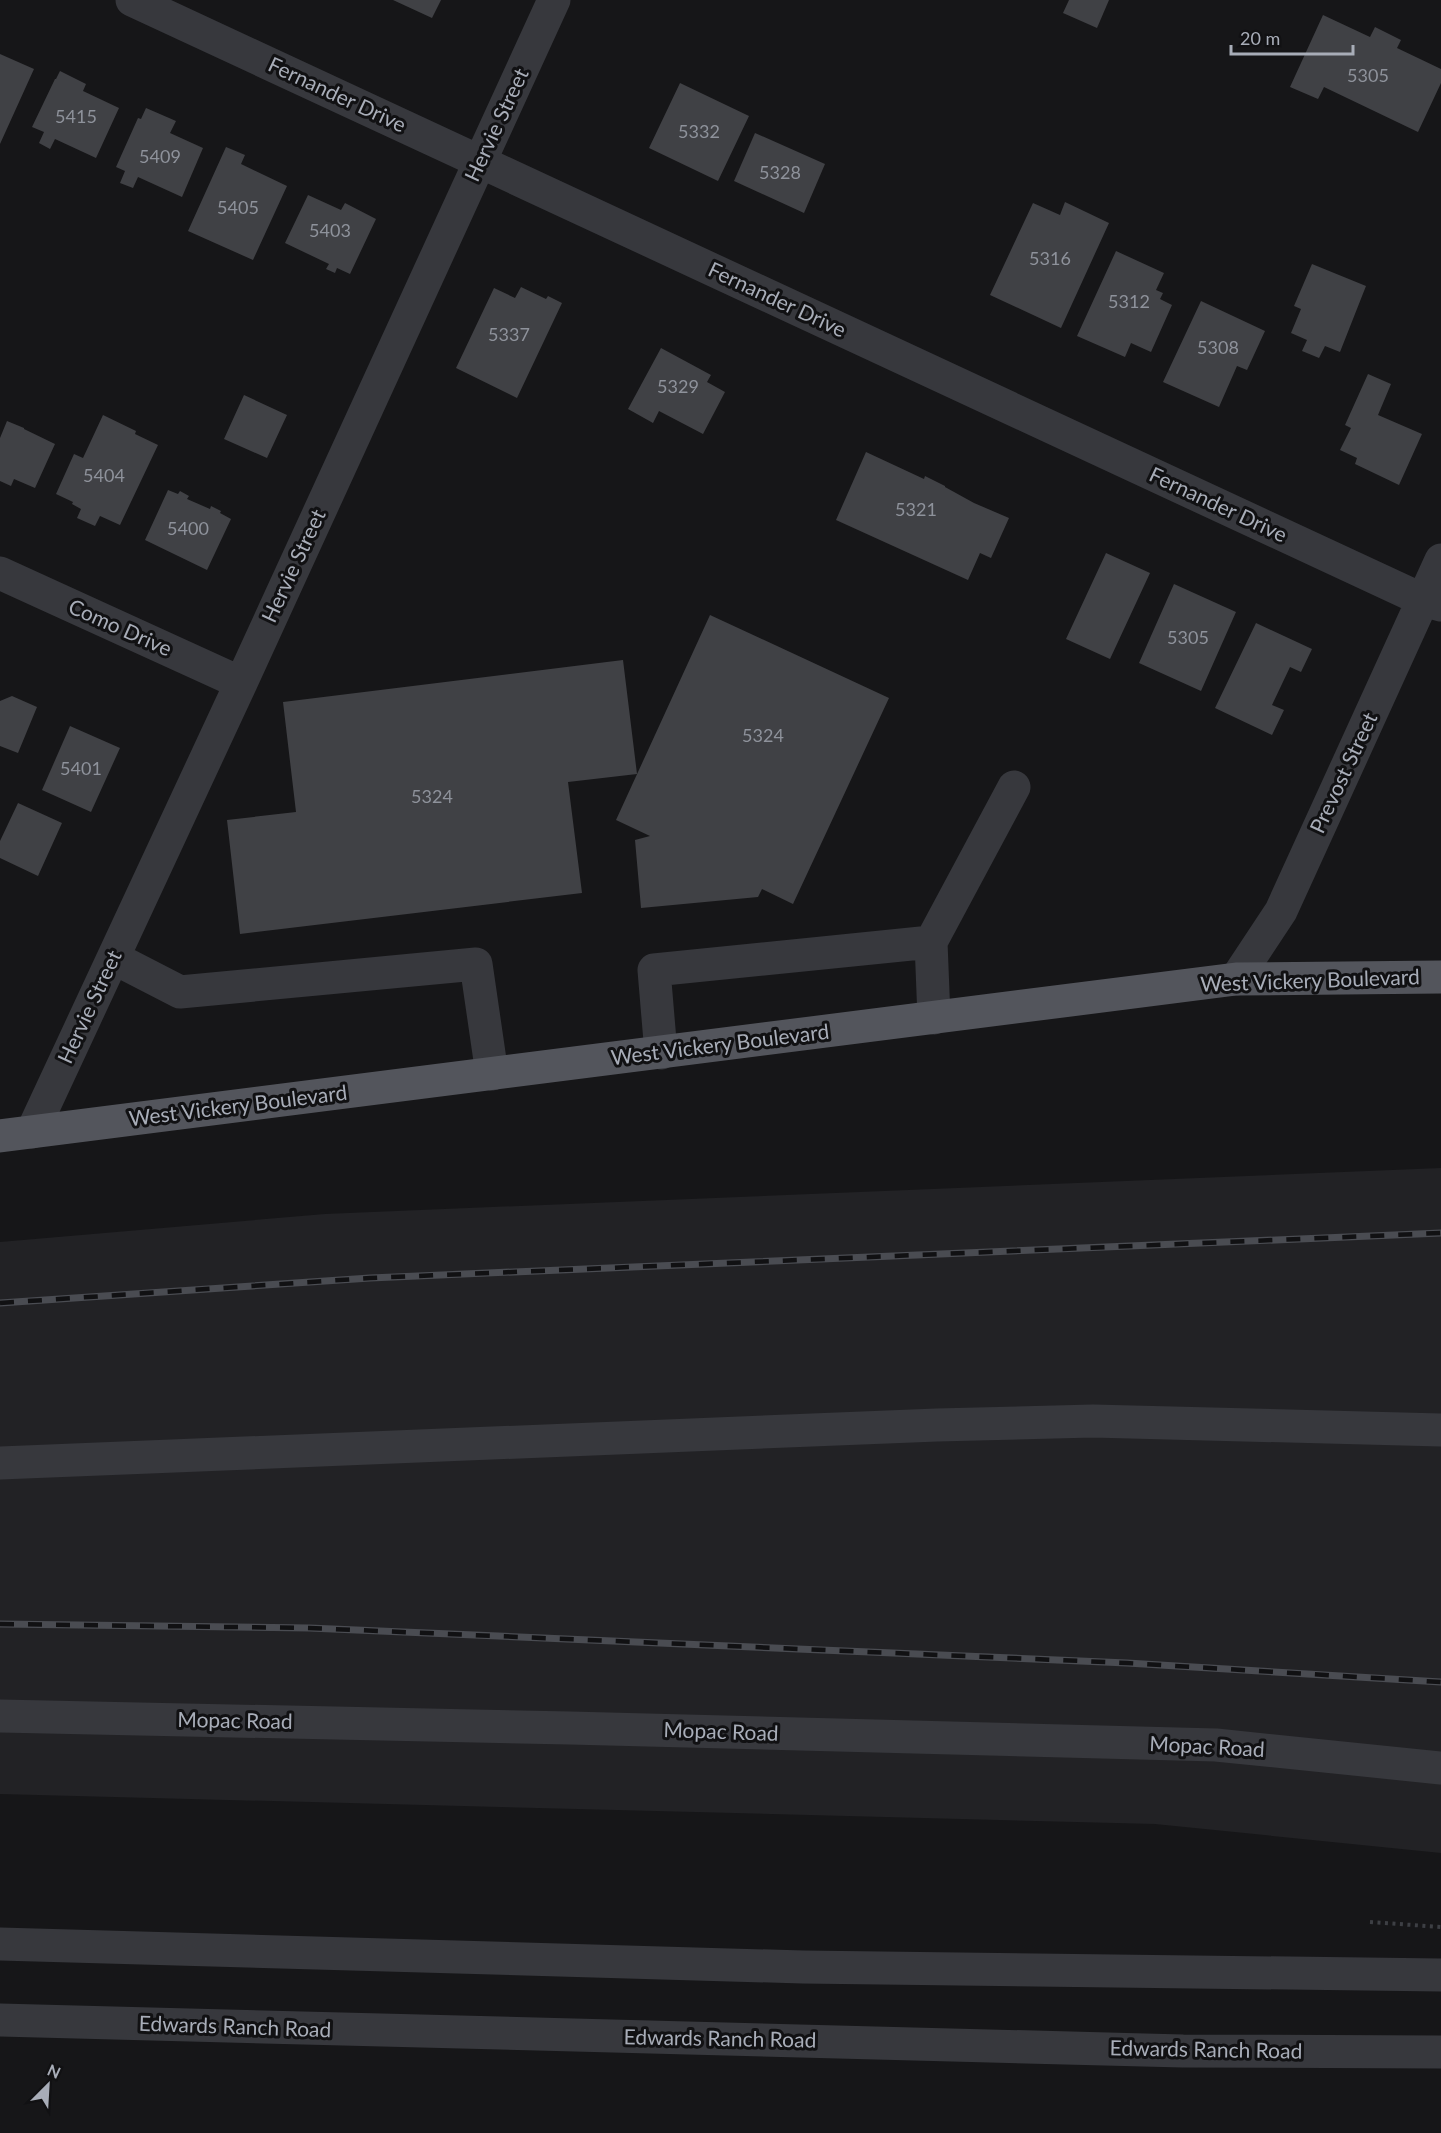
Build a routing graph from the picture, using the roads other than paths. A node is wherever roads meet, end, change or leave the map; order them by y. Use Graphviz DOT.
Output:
graph roads {
  1 [pos="132,0"];
  2 [pos="554,0"];
  3 [pos="480,161"];
  4 [pos="1441,560"];
  5 [pos="0,573"];
  6 [pos="1432,602"];
  7 [pos="241,683"];
  8 [pos="1014,787"];
  9 [pos="931,942"];
  10 [pos="114,958"];
  11 [pos="1441,977"];
  12 [pos="1236,980"];
  13 [pos="934,1018"];
  14 [pos="661,1053"];
  15 [pos="492,1074"];
  16 [pos="32,1132"];
  17 [pos="0,1136"];
  18 [pos="1441,1430"];
  19 [pos="0,1463"];
  20 [pos="0,1716"];
  21 [pos="1441,1768"];
  22 [pos="0,1944"];
  23 [pos="1441,1975"];
  24 [pos="0,2020"];
  25 [pos="1441,2052"];
  1 -- 3 [label="street, Fernander Drive"];
  2 -- 3 [label="street, Hervie Street"];
  3 -- 6 [label="street, Fernander Drive"];
  3 -- 7 [label="street, Hervie Street"];
  4 -- 6 [label="street, Prevost Street"];
  5 -- 7 [label="street, Como Drive"];
  6 -- 12 [label="street, Prevost Street"];
  7 -- 10 [label="street, Hervie Street"];
  8 -- 9 [label="street"];
  9 -- 13 [label="street"];
  9 -- 14 [label="street"];
  10 -- 15 [label="street"];
  10 -- 16 [label="street, Hervie Street"];
  11 -- 12 [label="main road, West Vickery Boulevard"];
  12 -- 13 [label="main road, West Vickery Boulevard"];
  13 -- 14 [label="main road, West Vickery Boulevard"];
  14 -- 15 [label="main road, West Vickery Boulevard"];
  15 -- 16 [label="main road, West Vickery Boulevard"];
  16 -- 17 [label="main road, West Vickery Boulevard"];
  18 -- 19 [label="street"];
  20 -- 21 [label="street, Mopac Road"];
  22 -- 23 [label="street"];
  24 -- 25 [label="street, Edwards Ranch Road"];
}
